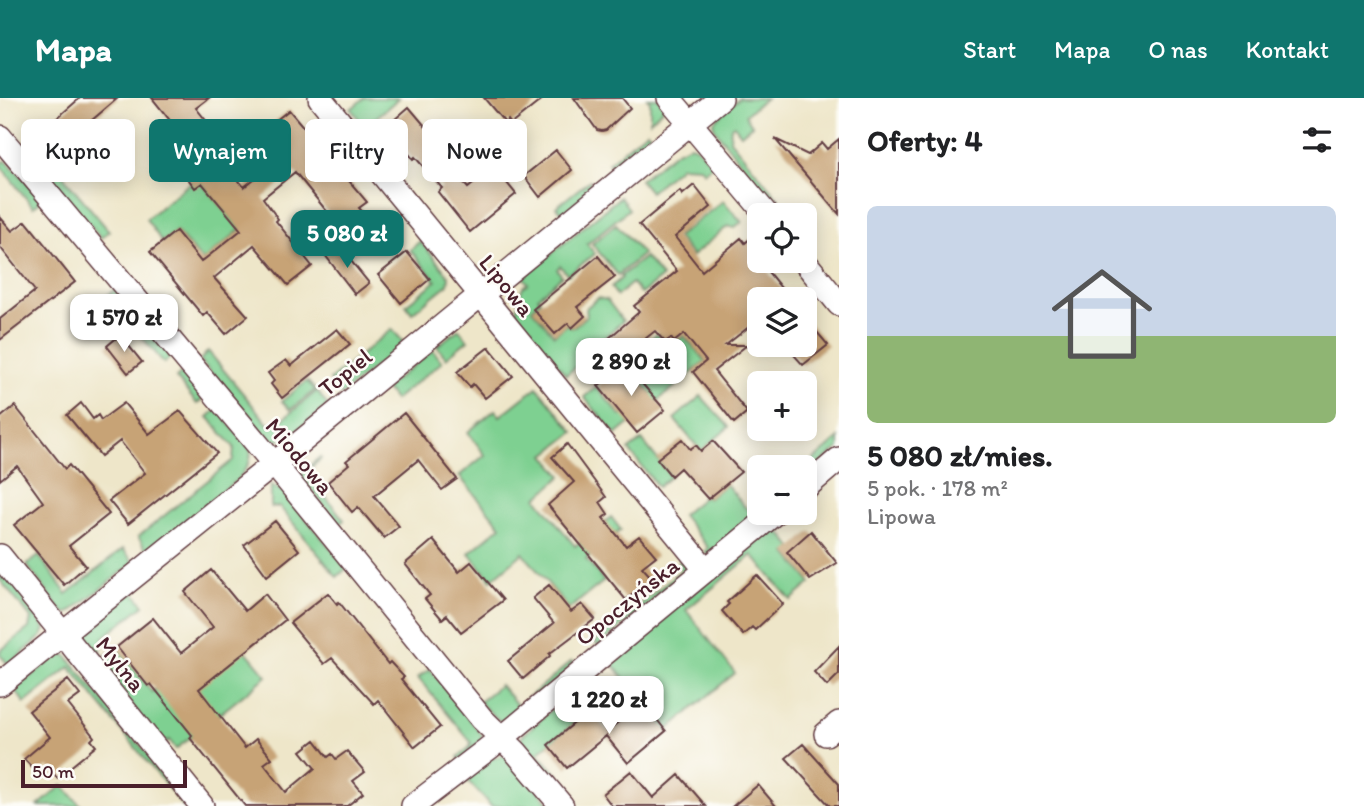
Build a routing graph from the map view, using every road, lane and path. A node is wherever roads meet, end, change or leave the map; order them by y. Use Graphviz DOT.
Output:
graph roads {
  1 [pos="320,98"];
  2 [pos="669,98"];
  3 [pos="721,98"];
  4 [pos="690,123"];
  5 [pos="0,137"];
  6 [pos="757,203"];
  7 [pos="814,273"];
  8 [pos="481,295"];
  9 [pos="839,304"];
  10 [pos="839,459"];
  11 [pos="274,464"];
  12 [pos="817,478"];
  13 [pos="760,525"];
  14 [pos="0,556"];
  15 [pos="706,570"];
  16 [pos="63,634"];
  17 [pos="0,684"];
  18 [pos="502,738"];
  19 [pos="202,806"];
  20 [pos="413,806"];
  21 [pos="562,806"];
  1 -- 8 [label="street, Lipowa"];
  2 -- 4 [label="street"];
  3 -- 4 [label="street, Topiel"];
  4 -- 6 [label="street"];
  4 -- 8 [label="street, Topiel"];
  5 -- 11 [label="street, Miodowa"];
  7 -- 9 [label="street"];
  8 -- 11 [label="street, Topiel"];
  8 -- 15 [label="street, Lipowa"];
  10 -- 12 [label="street"];
  11 -- 16 [label="street, Topiel"];
  11 -- 18 [label="street, Miodowa"];
  13 -- 15 [label="street, Opoczyńska"];
  14 -- 16 [label="street, Mylna"];
  15 -- 18 [label="street, Opoczyńska"];
  16 -- 17 [label="street, Topiel"];
  16 -- 19 [label="street, Mylna"];
  18 -- 20 [label="street, Opoczyńska"];
  18 -- 21 [label="street, Miodowa"];
}
